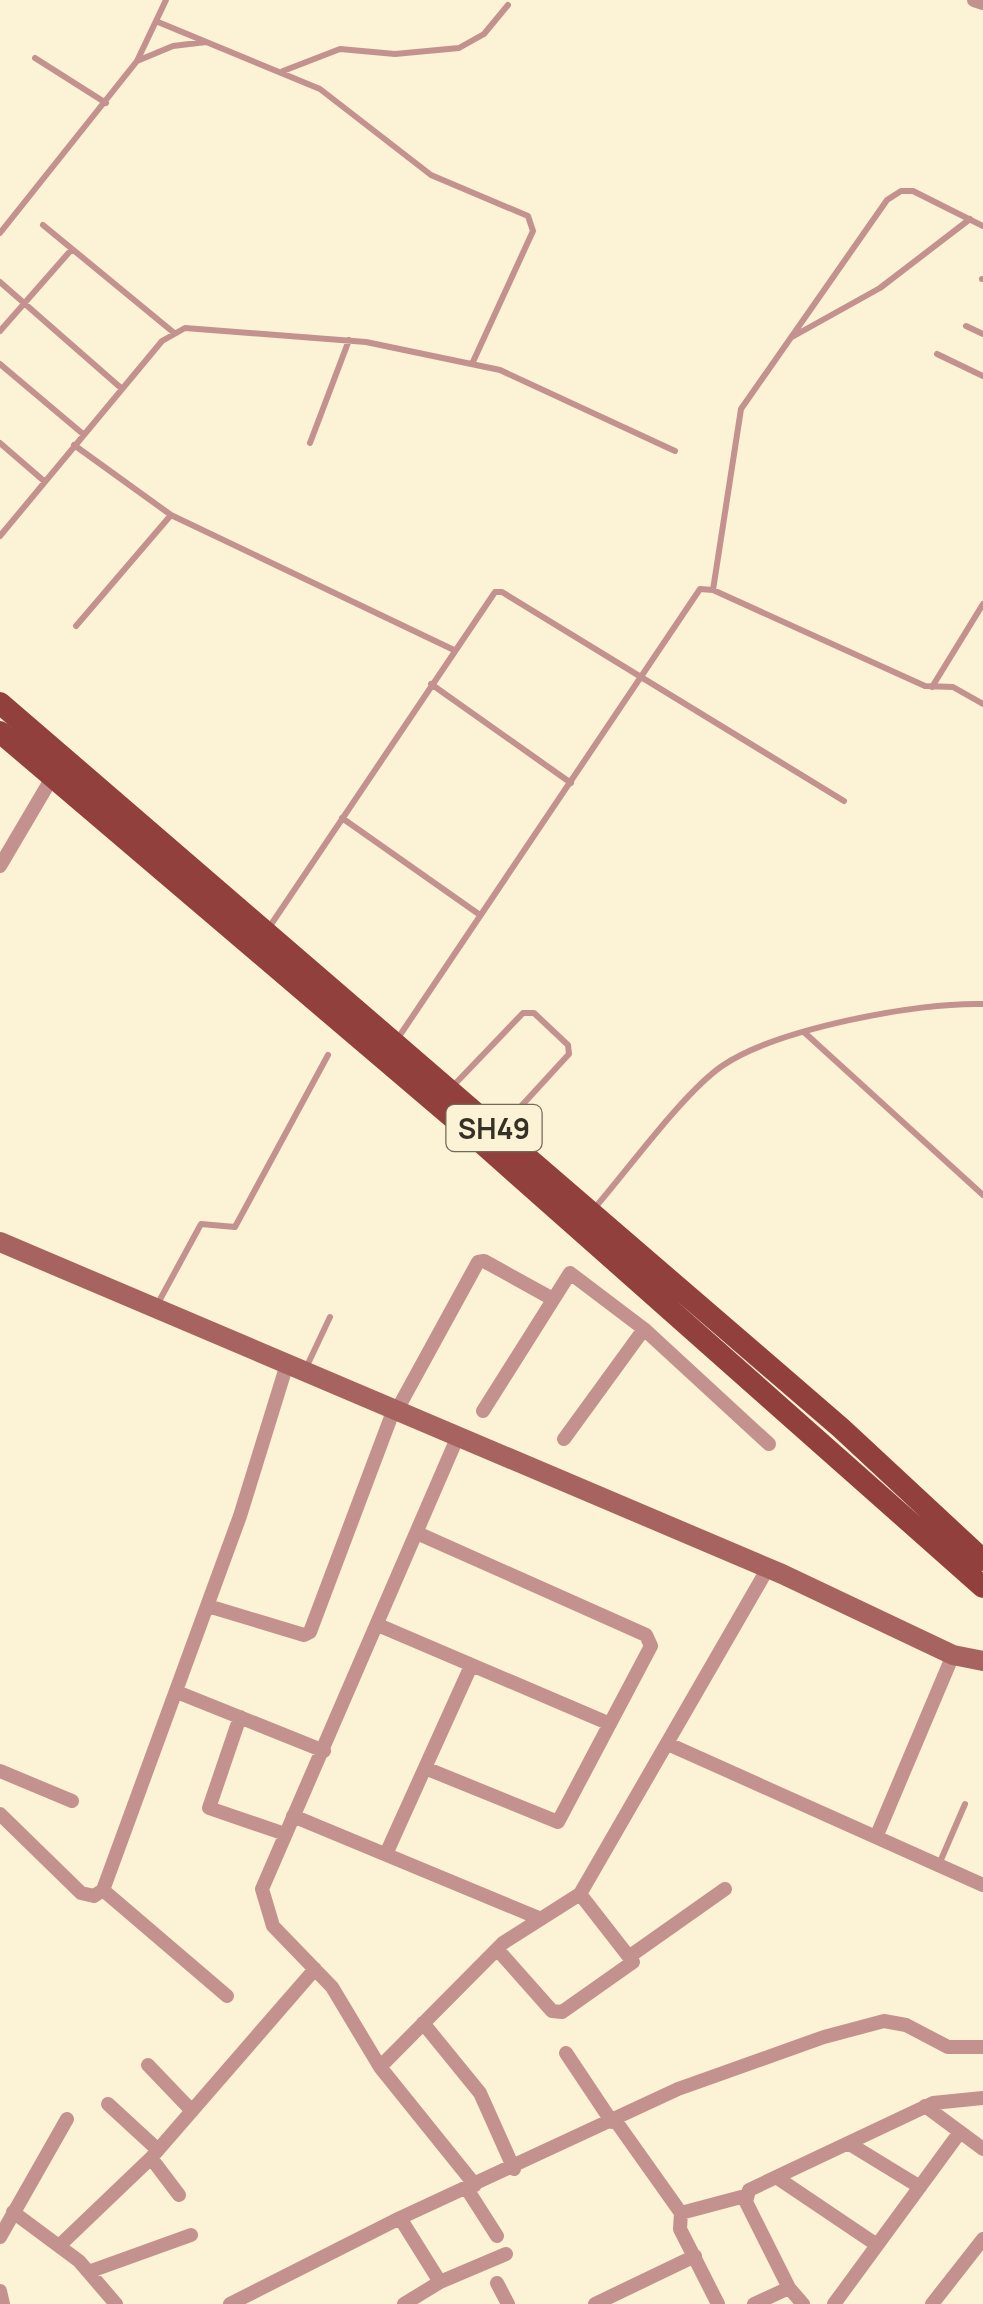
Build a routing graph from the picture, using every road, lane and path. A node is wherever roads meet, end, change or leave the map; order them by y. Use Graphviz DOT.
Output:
graph roads {
  1 [pos="152,0"];
  2 [pos="974,0"];
  3 [pos="165,2"];
  4 [pos="983,3"];
  5 [pos="508,6"];
  6 [pos="158,22"];
  7 [pos="208,42"];
  8 [pos="36,58"];
  9 [pos="137,60"];
  10 [pos="283,71"];
  11 [pos="106,103"];
  12 [pos="970,219"];
  13 [pos="43,225"];
  14 [pos="983,226"];
  15 [pos="0,234"];
  16 [pos="72,250"];
  17 [pos="0,282"];
  18 [pos="24,304"];
  19 [pos="966,326"];
  20 [pos="0,331"];
  21 [pos="173,332"];
  22 [pos="983,334"];
  23 [pos="788,339"];
  24 [pos="349,340"];
  25 [pos="937,354"];
  26 [pos="0,364"];
  27 [pos="472,364"];
  28 [pos="983,376"];
  29 [pos="121,388"];
  30 [pos="83,434"];
  31 [pos="0,442"];
  32 [pos="310,443"];
  33 [pos="74,445"];
  34 [pos="675,450"];
  35 [pos="45,481"];
  36 [pos="172,514"];
  37 [pos="0,536"];
  38 [pos="712,590"];
  39 [pos="983,604"];
  40 [pos="76,626"];
  41 [pos="454,650"];
  42 [pos="643,678"];
  43 [pos="431,684"];
  44 [pos="932,687"];
  45 [pos="0,703"];
  46 [pos="983,704"];
  47 [pos="0,732"];
  48 [pos="53,776"];
  49 [pos="572,783"];
  50 [pos="844,801"];
  51 [pos="342,818"];
  52 [pos="0,866"];
  53 [pos="480,915"];
  54 [pos="266,932"];
  55 [pos="983,1004"];
  56 [pos="805,1033"];
  57 [pos="394,1045"];
  58 [pos="328,1055"];
  59 [pos="449,1090"];
  60 [pos="498,1132"];
  61 [pos="983,1195"];
  62 [pos="590,1213"];
  63 [pos="0,1242"];
  64 [pos="551,1298"];
  65 [pos="156,1308"];
  66 [pos="330,1317"];
  67 [pos="644,1328"];
  68 [pos="728,1360"];
  69 [pos="296,1367"];
  70 [pos="710,1388"];
  71 [pos="395,1410"];
  72 [pos="484,1411"];
  73 [pos="458,1436"];
  74 [pos="564,1439"];
  75 [pos="768,1444"];
  76 [pos="417,1533"];
  77 [pos="983,1560"];
  78 [pos="768,1568"];
  79 [pos="983,1587"];
  80 [pos="208,1606"];
  81 [pos="378,1626"];
  82 [pos="953,1654"];
  83 [pos="983,1661"];
  84 [pos="471,1666"];
  85 [pos="178,1692"];
  86 [pos="240,1717"];
  87 [pos="610,1724"];
  88 [pos="668,1744"];
  89 [pos="324,1751"];
  90 [pos="425,1768"];
  91 [pos="0,1771"];
  92 [pos="72,1801"];
  93 [pos="965,1804"];
  94 [pos="0,1814"];
  95 [pos="293,1816"];
  96 [pos="285,1834"];
  97 [pos="877,1836"];
  98 [pos="386,1854"];
  99 [pos="939,1864"];
  100 [pos="983,1885"];
  101 [pos="725,1889"];
  102 [pos="103,1890"];
  103 [pos="580,1894"];
  104 [pos="541,1919"];
  105 [pos="498,1948"];
  106 [pos="630,1956"];
  107 [pos="314,1970"];
  108 [pos="226,1996"];
  109 [pos="422,2023"];
  110 [pos="983,2047"];
  111 [pos="566,2054"];
  112 [pos="148,2065"];
  113 [pos="380,2067"];
  114 [pos="983,2098"];
  115 [pos="108,2104"];
  116 [pos="925,2106"];
  117 [pos="192,2110"];
  118 [pos="67,2119"];
  119 [pos="614,2121"];
  120 [pos="960,2132"];
  121 [pos="848,2143"];
  122 [pos="983,2149"];
  123 [pos="155,2154"];
  124 [pos="514,2169"];
  125 [pos="776,2177"];
  126 [pos="471,2187"];
  127 [pos="920,2187"];
  128 [pos="180,2195"];
  129 [pos="745,2196"];
  130 [pos="13,2212"];
  131 [pos="681,2213"];
  132 [pos="400,2218"];
  133 [pos="191,2235"];
  134 [pos="498,2236"];
  135 [pos="0,2237"];
  136 [pos="983,2239"];
  137 [pos="59,2246"];
  138 [pos="877,2246"];
  139 [pos="506,2254"];
  140 [pos="694,2256"];
  141 [pos="90,2271"];
  142 [pos="440,2282"];
  143 [pos="497,2284"];
  144 [pos="790,2288"];
  145 [pos="0,2291"];
  146 [pos="3,2304"];
  147 [pos="116,2304"];
  148 [pos="230,2304"];
  149 [pos="404,2304"];
  150 [pos="508,2304"];
  151 [pos="595,2304"];
  152 [pos="718,2304"];
  153 [pos="754,2304"];
  154 [pos="803,2304"];
  155 [pos="834,2304"];
  156 [pos="932,2304"];
  1 -- 3 [label="lane"];
  2 -- 4 [label="street"];
  3 -- 6 [label="lane"];
  5 -- 10 [label="lane"];
  6 -- 7 [label="lane"];
  6 -- 9 [label="lane"];
  7 -- 9 [label="lane"];
  7 -- 10 [label="lane"];
  8 -- 11 [label="lane"];
  9 -- 11 [label="lane"];
  10 -- 27 [label="lane"];
  11 -- 15 [label="lane"];
  12 -- 14 [label="lane"];
  12 -- 23 [label="lane"];
  12 -- 23 [label="lane"];
  13 -- 16 [label="lane"];
  16 -- 18 [label="lane"];
  16 -- 21 [label="lane"];
  17 -- 18 [label="lane"];
  18 -- 20 [label="lane"];
  18 -- 29 [label="lane"];
  19 -- 22 [label="lane"];
  21 -- 24 [label="lane"];
  21 -- 29 [label="lane"];
  23 -- 38 [label="lane"];
  24 -- 27 [label="lane"];
  24 -- 32 [label="lane"];
  25 -- 28 [label="lane"];
  26 -- 30 [label="lane"];
  27 -- 34 [label="lane"];
  29 -- 30 [label="lane"];
  30 -- 33 [label="lane"];
  31 -- 35 [label="lane"];
  33 -- 35 [label="lane"];
  33 -- 36 [label="lane"];
  35 -- 37 [label="lane"];
  36 -- 40 [label="lane"];
  36 -- 41 [label="lane"];
  38 -- 42 [label="lane"];
  38 -- 44 [label="lane"];
  39 -- 44 [label="lane"];
  41 -- 42 [label="lane"];
  41 -- 43 [label="lane"];
  42 -- 49 [label="lane"];
  42 -- 50 [label="lane"];
  43 -- 49 [label="lane"];
  43 -- 51 [label="lane"];
  44 -- 46 [label="lane"];
  45 -- 54 [label="main road, SH49"];
  47 -- 48 [label="main road, SH49"];
  48 -- 52 [label="street"];
  48 -- 68 [label="main road, SH49"];
  49 -- 53 [label="lane"];
  51 -- 53 [label="lane"];
  51 -- 54 [label="lane"];
  53 -- 57 [label="lane"];
  54 -- 57 [label="main road, SH49"];
  55 -- 56 [label="lane"];
  56 -- 61 [label="lane"];
  56 -- 62 [label="lane"];
  57 -- 59 [label="main road, SH49"];
  58 -- 65 [label="lane"];
  59 -- 60 [label="main road, SH49"];
  59 -- 60 [label="lane"];
  60 -- 62 [label="main road, SH49"];
  62 -- 77 [label="main road, SH49"];
  63 -- 65 [label="street"];
  64 -- 67 [label="street"];
  64 -- 71 [label="street"];
  64 -- 72 [label="street"];
  65 -- 69 [label="street"];
  66 -- 69 [label="lane"];
  67 -- 70 [label="street"];
  67 -- 74 [label="street"];
  68 -- 70 [label="street"];
  68 -- 79 [label="main road, SH49"];
  69 -- 71 [label="street"];
  69 -- 80 [label="street"];
  70 -- 75 [label="street"];
  71 -- 73 [label="street"];
  71 -- 80 [label="street"];
  73 -- 76 [label="street"];
  73 -- 78 [label="street"];
  76 -- 81 [label="street"];
  76 -- 87 [label="street"];
  78 -- 82 [label="street"];
  78 -- 88 [label="street"];
  80 -- 85 [label="street"];
  81 -- 84 [label="street"];
  81 -- 89 [label="street"];
  82 -- 83 [label="street"];
  82 -- 97 [label="street"];
  84 -- 87 [label="street"];
  84 -- 90 [label="street"];
  85 -- 86 [label="street"];
  85 -- 102 [label="street"];
  86 -- 89 [label="street"];
  86 -- 96 [label="street"];
  87 -- 90 [label="street"];
  88 -- 97 [label="street"];
  88 -- 103 [label="street"];
  89 -- 95 [label="street"];
  90 -- 98 [label="street"];
  91 -- 92 [label="street"];
  93 -- 99 [label="lane"];
  94 -- 102 [label="street"];
  95 -- 96 [label="street"];
  95 -- 98 [label="street"];
  96 -- 107 [label="street"];
  97 -- 99 [label="street"];
  98 -- 104 [label="street"];
  99 -- 100 [label="street"];
  101 -- 106 [label="street"];
  102 -- 108 [label="street"];
  103 -- 104 [label="street"];
  103 -- 106 [label="street"];
  104 -- 105 [label="street"];
  105 -- 106 [label="street"];
  105 -- 109 [label="street"];
  107 -- 113 [label="street"];
  107 -- 117 [label="street"];
  109 -- 113 [label="street"];
  109 -- 124 [label="street"];
  110 -- 119 [label="street"];
  111 -- 119 [label="street"];
  112 -- 117 [label="street"];
  113 -- 126 [label="street"];
  114 -- 116 [label="street"];
  115 -- 123 [label="street"];
  116 -- 120 [label="street"];
  116 -- 121 [label="street"];
  117 -- 123 [label="street"];
  118 -- 130 [label="street"];
  119 -- 124 [label="street"];
  119 -- 131 [label="street"];
  120 -- 122 [label="street"];
  120 -- 127 [label="street"];
  121 -- 125 [label="street"];
  121 -- 127 [label="street"];
  123 -- 128 [label="street"];
  123 -- 137 [label="street"];
  124 -- 126 [label="street"];
  125 -- 129 [label="street"];
  125 -- 138 [label="street"];
  126 -- 132 [label="street"];
  126 -- 134 [label="street"];
  127 -- 138 [label="street"];
  129 -- 131 [label="street"];
  129 -- 144 [label="street"];
  130 -- 135 [label="street"];
  130 -- 137 [label="street"];
  131 -- 140 [label="street"];
  132 -- 142 [label="street"];
  132 -- 148 [label="street"];
  133 -- 141 [label="street"];
  136 -- 156 [label="street"];
  137 -- 141 [label="street"];
  138 -- 155 [label="street"];
  139 -- 142 [label="street"];
  140 -- 151 [label="street"];
  140 -- 152 [label="street"];
  141 -- 147 [label="street"];
  142 -- 149 [label="street"];
  143 -- 150 [label="street"];
  144 -- 153 [label="street"];
  144 -- 154 [label="street"];
  145 -- 146 [label="street"];
}
